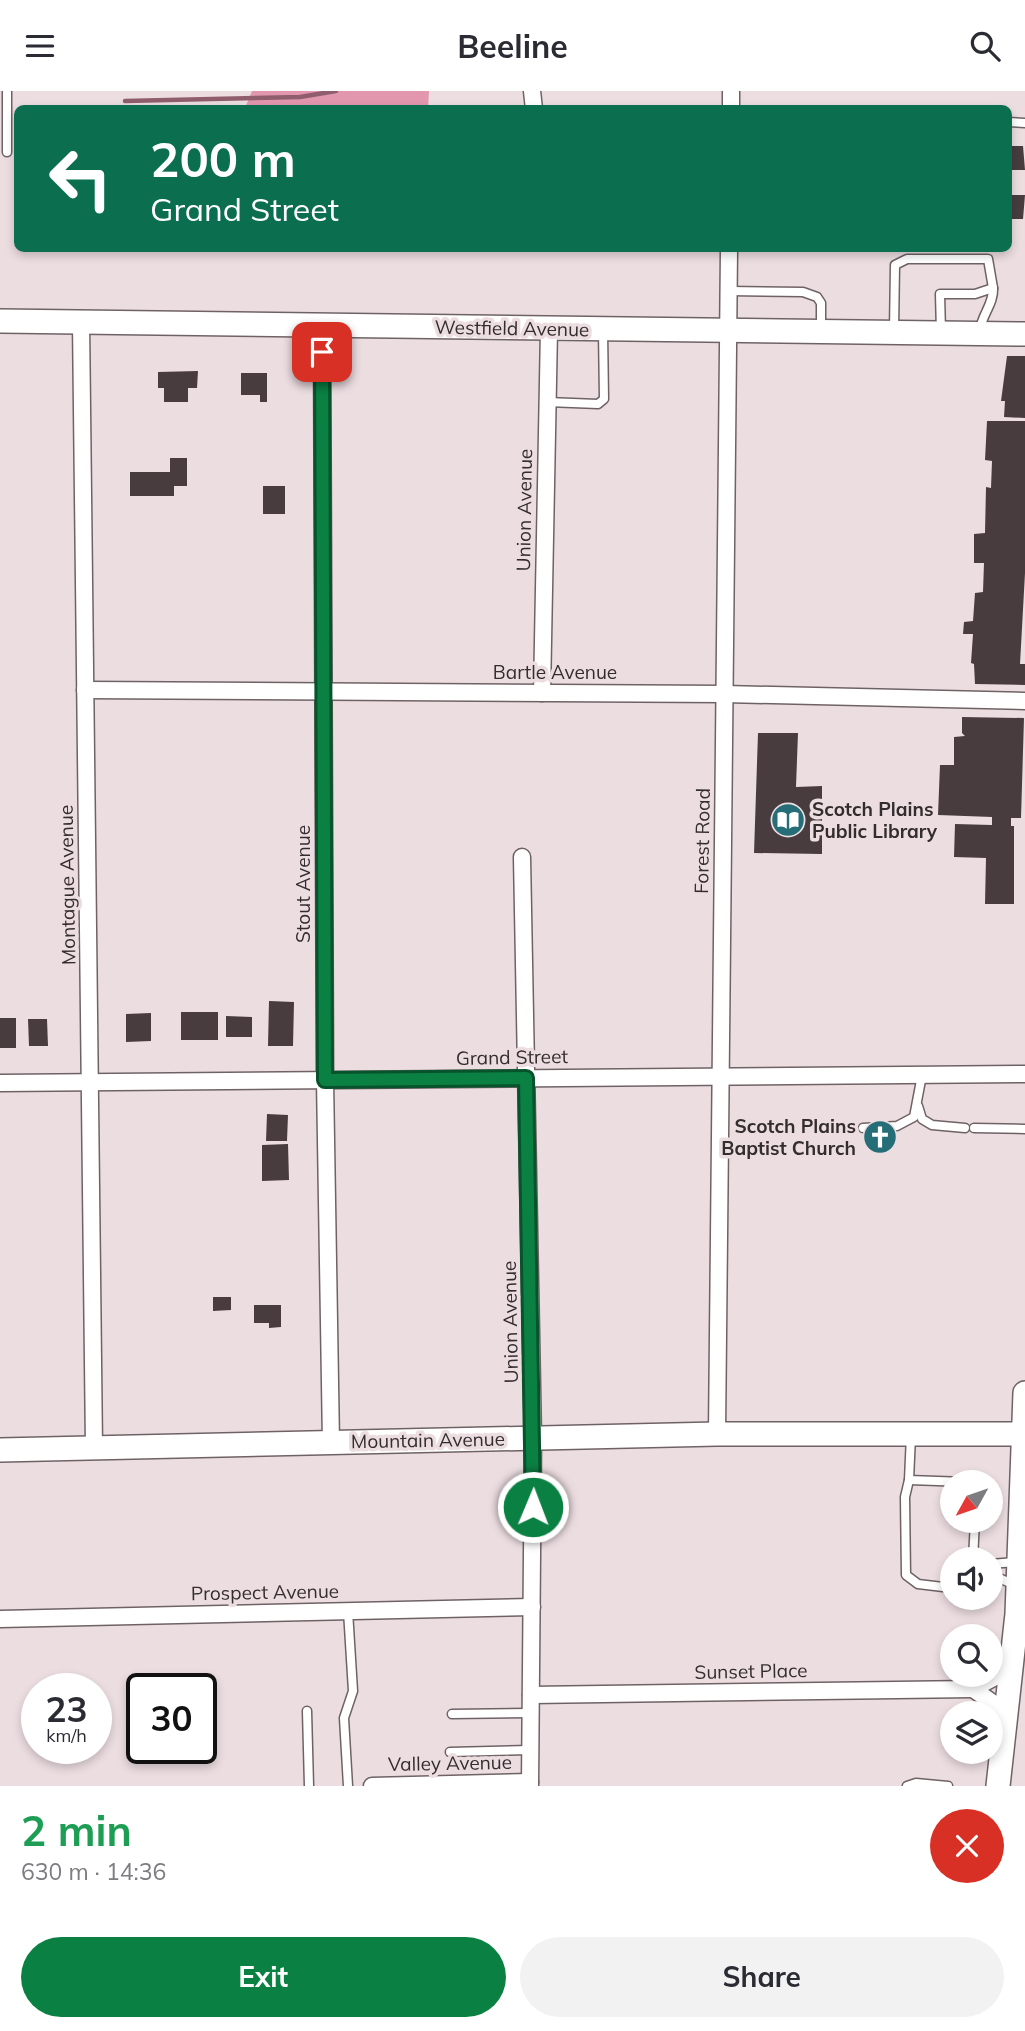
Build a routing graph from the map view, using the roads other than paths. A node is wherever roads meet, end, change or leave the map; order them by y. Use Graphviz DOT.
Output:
graph roads {
  1 [pos="7,91"];
  2 [pos="7,152"];
  3 [pos="729,252"];
  4 [pos="993,288"];
  5 [pos="729,291"];
  6 [pos="0,321"];
  7 [pos="81,322"];
  8 [pos="322,326"];
  9 [pos="549,329"];
  10 [pos="603,329"];
  11 [pos="728,331"];
  12 [pos="821,332"];
  13 [pos="894,333"];
  14 [pos="980,333"];
  15 [pos="942,334"];
  16 [pos="1025,334"];
  17 [pos="547,402"];
  18 [pos="85,690"];
  19 [pos="324,692"];
  20 [pos="542,693"];
  21 [pos="724,694"];
  22 [pos="1025,701"];
  23 [pos="522,857"];
  24 [pos="1025,1074"];
  25 [pos="922,1075"];
  26 [pos="721,1076"];
  27 [pos="526,1078"];
  28 [pos="325,1080"];
  29 [pos="90,1082"];
  30 [pos="0,1083"];
  31 [pos="918,1106"];
  32 [pos="863,1128"];
  33 [pos="1025,1129"];
  34 [pos="1025,1393"];
  35 [pos="717,1434"];
  36 [pos="911,1434"];
  37 [pos="1025,1434"];
  38 [pos="533,1438"];
  39 [pos="331,1443"];
  40 [pos="94,1448"];
  41 [pos="0,1450"];
  42 [pos="909,1480"];
  43 [pos="940,1481"];
  44 [pos="1023,1518"];
  45 [pos="1018,1562"];
  46 [pos="1003,1564"];
  47 [pos="1003,1580"];
  48 [pos="1018,1586"];
  49 [pos="940,1587"];
  50 [pos="532,1607"];
  51 [pos="348,1611"];
  52 [pos="1022,1616"];
  53 [pos="0,1619"];
  54 [pos="1012,1668"];
  55 [pos="973,1689"];
  56 [pos="531,1695"];
  57 [pos="1025,1696"];
  58 [pos="307,1711"];
  59 [pos="530,1713"];
  60 [pos="452,1714"];
  61 [pos="1004,1737"];
  62 [pos="530,1750"];
  63 [pos="450,1752"];
  64 [pos="530,1784"];
  65 [pos="309,1786"];
  66 [pos="348,1786"];
  67 [pos="372,1786"];
  68 [pos="907,1786"];
  69 [pos="948,1786"];
  70 [pos="998,1786"];
  1 -- 2 [label="lane"];
  3 -- 5 [label="street, Forest Road"];
  4 -- 13 [label="lane"];
  4 -- 14 [label="lane"];
  4 -- 15 [label="lane"];
  5 -- 11 [label="street, Forest Road"];
  5 -- 12 [label="lane"];
  6 -- 7 [label="street, Westfield Avenue"];
  7 -- 8 [label="street, Westfield Avenue"];
  7 -- 18 [label="street, Montague Avenue"];
  8 -- 9 [label="street, Westfield Avenue"];
  8 -- 19 [label="street, Stout Avenue"];
  9 -- 10 [label="street, Westfield Avenue"];
  9 -- 17 [label="street, Union Avenue"];
  10 -- 11 [label="street, Westfield Avenue"];
  10 -- 17 [label="lane"];
  11 -- 12 [label="street, Westfield Avenue"];
  11 -- 21 [label="street, Forest Road"];
  12 -- 13 [label="street, Westfield Avenue"];
  13 -- 15 [label="street, Westfield Avenue"];
  14 -- 15 [label="street, Westfield Avenue"];
  14 -- 16 [label="street, Westfield Avenue"];
  17 -- 20 [label="street, Union Avenue"];
  18 -- 19 [label="street, Bartle Avenue"];
  18 -- 29 [label="street, Montague Avenue"];
  19 -- 20 [label="street, Bartle Avenue"];
  19 -- 28 [label="street, Stout Avenue"];
  20 -- 21 [label="street, Bartle Avenue"];
  21 -- 22 [label="street, Bartle Avenue"];
  21 -- 26 [label="street, Forest Road"];
  23 -- 27 [label="street, Union Avenue"];
  24 -- 25 [label="street, Grand Street"];
  25 -- 26 [label="street, Grand Street"];
  25 -- 31 [label="lane"];
  26 -- 27 [label="street, Grand Street"];
  26 -- 35 [label="street, Forest Road"];
  27 -- 28 [label="street, Grand Street"];
  27 -- 38 [label="street, Union Avenue"];
  28 -- 29 [label="street, Grand Street"];
  28 -- 39 [label="street, Stout Avenue"];
  29 -- 30 [label="street, Grand Street"];
  29 -- 40 [label="street, Montague Avenue"];
  31 -- 32 [label="lane"];
  31 -- 33 [label="lane"];
  34 -- 37 [label="street"];
  35 -- 36 [label="street, Mountain Avenue"];
  35 -- 38 [label="street, Mountain Avenue"];
  36 -- 37 [label="street, Mountain Avenue"];
  36 -- 42 [label="lane"];
  37 -- 44 [label="street"];
  38 -- 39 [label="street, Mountain Avenue"];
  38 -- 50 [label="street, Union Avenue"];
  39 -- 40 [label="street, Mountain Avenue"];
  40 -- 41 [label="street, Mountain Avenue"];
  42 -- 43 [label="lane"];
  42 -- 49 [label="lane"];
  44 -- 45 [label="street"];
  45 -- 46 [label="lane"];
  45 -- 48 [label="street"];
  47 -- 48 [label="lane"];
  48 -- 52 [label="street"];
  50 -- 51 [label="street, Prospect Avenue"];
  50 -- 56 [label="street, Union Avenue"];
  51 -- 53 [label="street, Prospect Avenue"];
  51 -- 66 [label="lane"];
  52 -- 54 [label="street"];
  54 -- 55 [label="street, Sunset Place"];
  54 -- 61 [label="street"];
  55 -- 56 [label="street, Sunset Place"];
  55 -- 61 [label="street"];
  56 -- 59 [label="street, Union Avenue"];
  57 -- 61 [label="street"];
  58 -- 65 [label="lane"];
  59 -- 60 [label="lane"];
  59 -- 62 [label="street, Union Avenue"];
  61 -- 70 [label="street"];
  62 -- 63 [label="lane"];
  62 -- 64 [label="street, Union Avenue"];
  64 -- 67 [label="street, Valley Avenue"];
  68 -- 69 [label="lane"];
}
